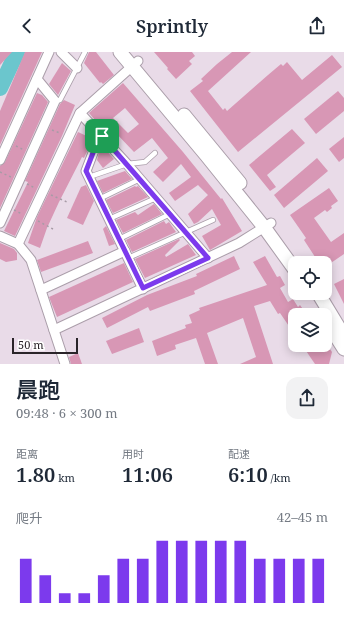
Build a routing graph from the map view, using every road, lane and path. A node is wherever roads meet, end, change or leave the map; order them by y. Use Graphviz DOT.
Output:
graph roads {
  1 [pos="49,52"];
  2 [pos="61,52"];
  3 [pos="85,52"];
  4 [pos="120,52"];
  5 [pos="134,60"];
  6 [pos="77,68"];
  7 [pos="37,79"];
  8 [pos="55,101"];
  9 [pos="80,113"];
  10 [pos="43,126"];
  11 [pos="102,136"];
  12 [pos="68,137"];
  13 [pos="155,153"];
  14 [pos="0,160"];
  15 [pos="127,164"];
  16 [pos="0,172"];
  17 [pos="89,177"];
  18 [pos="140,179"];
  19 [pos="19,181"];
  20 [pos="43,191"];
  21 [pos="156,198"];
  22 [pos="100,199"];
  23 [pos="67,202"];
  24 [pos="170,214"];
  25 [pos="109,219"];
  26 [pos="213,220"];
  27 [pos="0,223"];
  28 [pos="267,225"];
  29 [pos="186,233"];
  30 [pos="0,236"];
  31 [pos="119,239"];
  32 [pos="18,244"];
  33 [pos="126,255"];
  34 [pos="294,256"];
  35 [pos="208,258"];
  36 [pos="288,259"];
  37 [pos="143,288"];
  38 [pos="41,290"];
  39 [pos="322,300"];
  40 [pos="332,329"];
  41 [pos="54,330"];
  42 [pos="344,336"];
  43 [pos="344,349"];
  44 [pos="65,364"];
  1 -- 7 [label="street"];
  2 -- 6 [label="street"];
  3 -- 6 [label="lane"];
  4 -- 5 [label="main road"];
  5 -- 9 [label="street"];
  5 -- 28 [label="main road"];
  6 -- 8 [label="lane"];
  7 -- 8 [label="street"];
  7 -- 14 [label="street"];
  8 -- 10 [label="street"];
  9 -- 11 [label="street"];
  9 -- 12 [label="street"];
  10 -- 12 [label="path"];
  10 -- 19 [label="street"];
  11 -- 15 [label="street"];
  11 -- 17 [label="street"];
  12 -- 20 [label="street"];
  13 -- 15 [label="lane"];
  15 -- 17 [label="lane"];
  15 -- 18 [label="street"];
  16 -- 19 [label="path"];
  17 -- 22 [label="street"];
  18 -- 21 [label="street"];
  18 -- 22 [label="lane"];
  19 -- 20 [label="path"];
  19 -- 27 [label="street"];
  20 -- 23 [label="path"];
  20 -- 32 [label="street"];
  21 -- 24 [label="street"];
  21 -- 25 [label="lane"];
  22 -- 25 [label="street"];
  24 -- 29 [label="street"];
  24 -- 31 [label="lane"];
  25 -- 31 [label="street"];
  26 -- 29 [label="lane"];
  28 -- 34 [label="main road"];
  28 -- 35 [label="street"];
  28 -- 36 [label="main road"];
  29 -- 33 [label="lane"];
  29 -- 35 [label="street"];
  30 -- 32 [label="street"];
  31 -- 33 [label="street"];
  32 -- 38 [label="street"];
  33 -- 37 [label="street"];
  33 -- 38 [label="street"];
  35 -- 37 [label="street"];
  37 -- 41 [label="street"];
  38 -- 41 [label="street"];
  39 -- 42 [label="main road"];
  40 -- 43 [label="main road"];
  41 -- 44 [label="street"];
}
